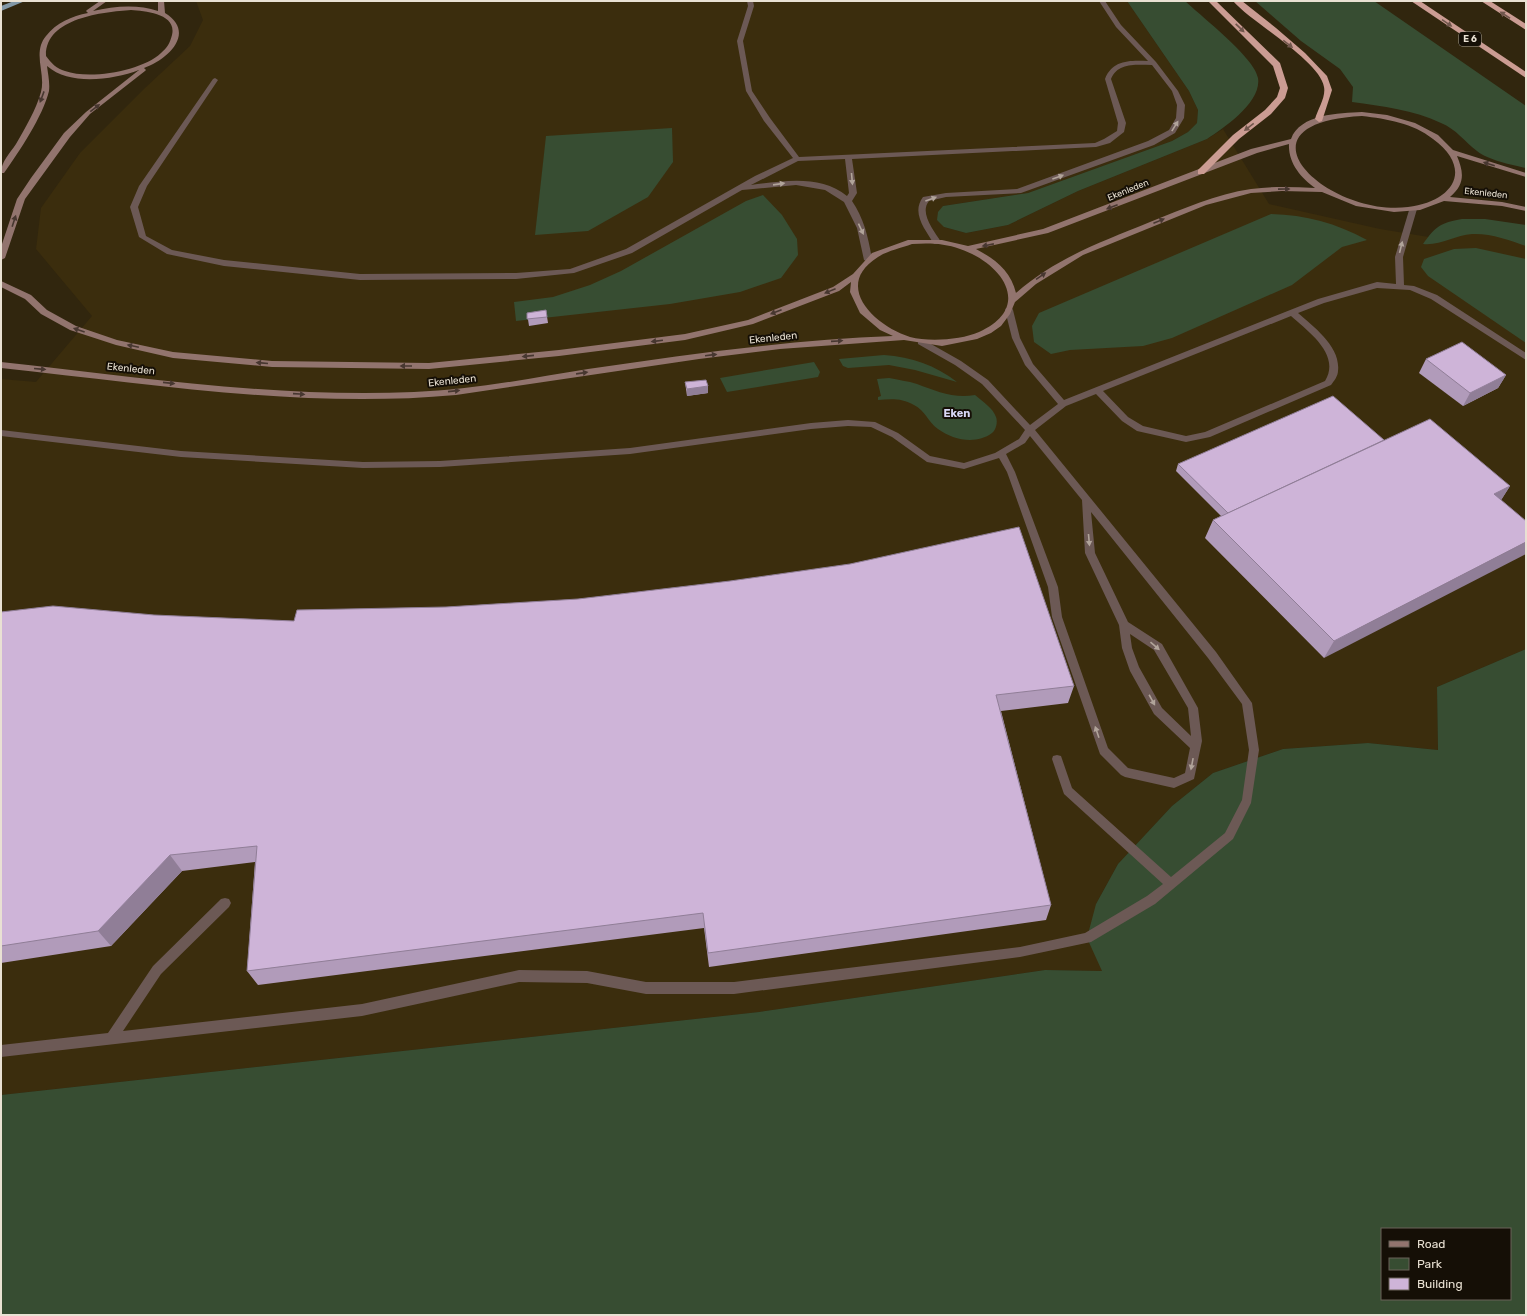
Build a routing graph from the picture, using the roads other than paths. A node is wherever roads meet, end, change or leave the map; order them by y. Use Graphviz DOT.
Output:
graph roads {
  1 [pos="104,1"];
  2 [pos="161,1"];
  3 [pos="750,1"];
  4 [pos="1102,1"];
  5 [pos="1212,1"];
  6 [pos="1237,1"];
  7 [pos="1415,1"];
  8 [pos="1485,1"];
  9 [pos="162,14"];
  10 [pos="77,18"];
  11 [pos="1526,28"];
  12 [pos="44,58"];
  13 [pos="156,60"];
  14 [pos="1154,63"];
  15 [pos="1526,76"];
  16 [pos="215,80"];
  17 [pos="1319,119"];
  18 [pos="1293,141"];
  19 [pos="1451,152"];
  20 [pos="848,157"];
  21 [pos="797,159"];
  22 [pos="1,171"];
  23 [pos="1201,172"];
  24 [pos="1526,175"];
  25 [pos="740,189"];
  26 [pos="1322,190"];
  27 [pos="1444,199"];
  28 [pos="848,201"];
  29 [pos="1413,209"];
  30 [pos="1526,209"];
  31 [pos="937,242"];
  32 [pos="967,249"];
  33 [pos="1,258"];
  34 [pos="868,260"];
  35 [pos="856,275"];
  36 [pos="1,284"];
  37 [pos="1400,286"];
  38 [pos="1011,301"];
  39 [pos="1009,310"];
  40 [pos="1293,313"];
  41 [pos="904,338"];
  42 [pos="921,342"];
  43 [pos="1526,357"];
  44 [pos="1,365"];
  45 [pos="1098,392"];
  46 [pos="1063,404"];
  47 [pos="1030,430"];
  48 [pos="1,433"];
  49 [pos="1001,453"];
  50 [pos="1086,501"];
  51 [pos="1124,625"];
  52 [pos="1196,747"];
  53 [pos="1057,759"];
  54 [pos="1171,884"];
  55 [pos="225,903"];
  56 [pos="112,1038"];
  57 [pos="1,1051"];
  1 -- 10 [label="street"];
  2 -- 9 [label="street"];
  3 -- 21 [label="lane"];
  4 -- 14 [label="lane"];
  5 -- 23 [label="highway, one-way"];
  6 -- 17 [label="highway, one-way"];
  7 -- 15 [label="highway, E 6, one-way"];
  11 -- 8 [label="highway, one-way"];
  9 -- 10 [label="street"];
  9 -- 13 [label="street"];
  10 -- 12 [label="street"];
  12 -- 13 [label="street"];
  12 -- 22 [label="street, one-way"];
  33 -- 13 [label="street, one-way"];
  14 -- 20 [label="lane"];
  31 -- 14 [label="lane, one-way"];
  16 -- 25 [label="lane"];
  17 -- 18 [label="street, Ekenleden"];
  17 -- 19 [label="street, Ekenleden"];
  18 -- 23 [label="street, Ekenleden"];
  18 -- 26 [label="street, Ekenleden"];
  24 -- 19 [label="street, Ekenleden, one-way"];
  19 -- 27 [label="street, Ekenleden"];
  20 -- 21 [label="lane"];
  20 -- 28 [label="lane, one-way"];
  21 -- 25 [label="lane"];
  23 -- 32 [label="street, Ekenleden, one-way"];
  25 -- 28 [label="lane, one-way"];
  26 -- 29 [label="street, Ekenleden"];
  38 -- 26 [label="street, Ekenleden, one-way"];
  27 -- 29 [label="street, Ekenleden"];
  27 -- 30 [label="street, Ekenleden"];
  28 -- 34 [label="lane, one-way"];
  37 -- 29 [label="lane, one-way"];
  31 -- 32 [label="street"];
  31 -- 34 [label="street"];
  32 -- 38 [label="street"];
  34 -- 35 [label="street"];
  35 -- 36 [label="street, Ekenleden, one-way"];
  35 -- 41 [label="street"];
  37 -- 40 [label="lane"];
  37 -- 43 [label="lane"];
  38 -- 39 [label="street"];
  39 -- 42 [label="street"];
  39 -- 46 [label="lane"];
  40 -- 45 [label="lane"];
  40 -- 45 [label="lane"];
  41 -- 42 [label="street"];
  44 -- 41 [label="street, Ekenleden, one-way"];
  42 -- 47 [label="lane"];
  45 -- 46 [label="lane"];
  46 -- 47 [label="lane"];
  47 -- 49 [label="lane"];
  47 -- 50 [label="lane"];
  48 -- 49 [label="lane"];
  52 -- 49 [label="lane, one-way"];
  50 -- 51 [label="lane, one-way"];
  50 -- 54 [label="lane"];
  51 -- 52 [label="lane, one-way"];
  51 -- 52 [label="lane, one-way"];
  53 -- 54 [label="lane"];
  54 -- 56 [label="lane"];
  55 -- 56 [label="lane"];
  56 -- 57 [label="lane"];
}
